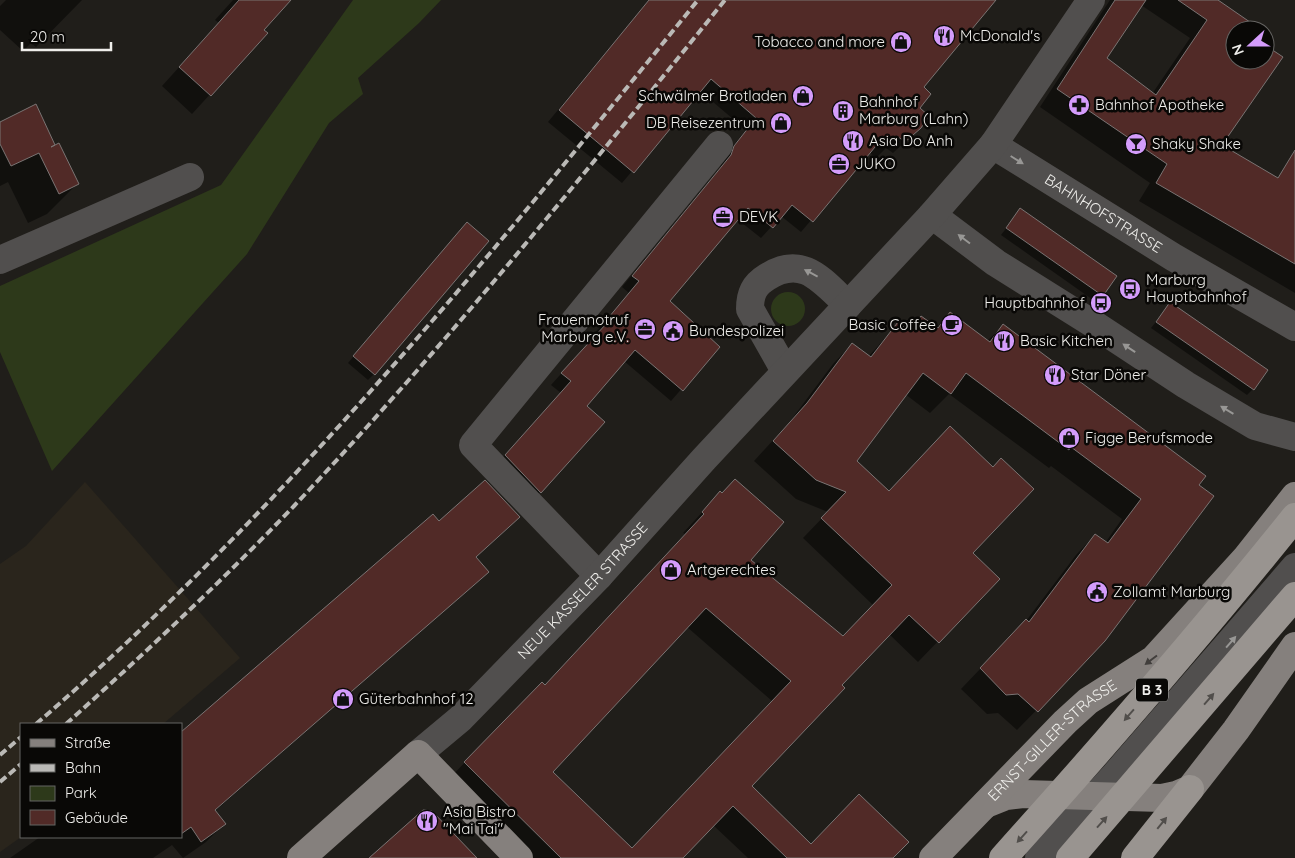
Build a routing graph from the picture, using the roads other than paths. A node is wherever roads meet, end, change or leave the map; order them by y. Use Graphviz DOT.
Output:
graph roads {
  1 [pos="1091,0"];
  2 [pos="719,145"];
  3 [pos="993,145"];
  4 [pos="190,177"];
  5 [pos="932,215"];
  6 [pos="0,260"];
  7 [pos="848,305"];
  8 [pos="1295,327"];
  9 [pos="786,371"];
  10 [pos="1295,423"];
  11 [pos="1255,426"];
  12 [pos="1295,437"];
  13 [pos="1295,496"];
  14 [pos="1295,517"];
  15 [pos="1295,567"];
  16 [pos="599,576"];
  17 [pos="1295,596"];
  18 [pos="1295,646"];
  19 [pos="418,754"];
  20 [pos="1190,789"];
  21 [pos="1095,797"];
  22 [pos="984,804"];
  23 [pos="301,858"];
  24 [pos="519,858"];
  25 [pos="933,858"];
  26 [pos="1003,858"];
  27 [pos="1039,858"];
  28 [pos="1070,858"];
  29 [pos="1134,858"];
  1 -- 3 [label="street"];
  2 -- 16 [label="street"];
  3 -- 5 [label="street"];
  3 -- 8 [label="street, BAHNHOFSTRASSE, one-way"];
  4 -- 6 [label="street"];
  5 -- 7 [label="street"];
  11 -- 5 [label="street, one-way"];
  7 -- 9 [label="street, NEUE KASSELER STRASSE"];
  7 -- 9 [label="street, one-way"];
  9 -- 16 [label="street, NEUE KASSELER STRASSE"];
  10 -- 11 [label="street"];
  11 -- 12 [label="street"];
  13 -- 22 [label="main road, ERNST-GILLER-STRASSE, one-way"];
  14 -- 26 [label="highway, B 3, one-way, bridge"];
  21 -- 15 [label="street, one-way"];
  16 -- 19 [label="street, NEUE KASSELER STRASSE"];
  28 -- 17 [label="highway, one-way, bridge"];
  18 -- 20 [label="main road"];
  19 -- 23 [label="main road, NEUE KASSELER STRASSE"];
  19 -- 24 [label="main road"];
  20 -- 21 [label="main road"];
  29 -- 20 [label="highway, one-way"];
  21 -- 22 [label="main road"];
  21 -- 27 [label="street"];
  22 -- 25 [label="main road, ERNST-GILLER-STRASSE"];
}
